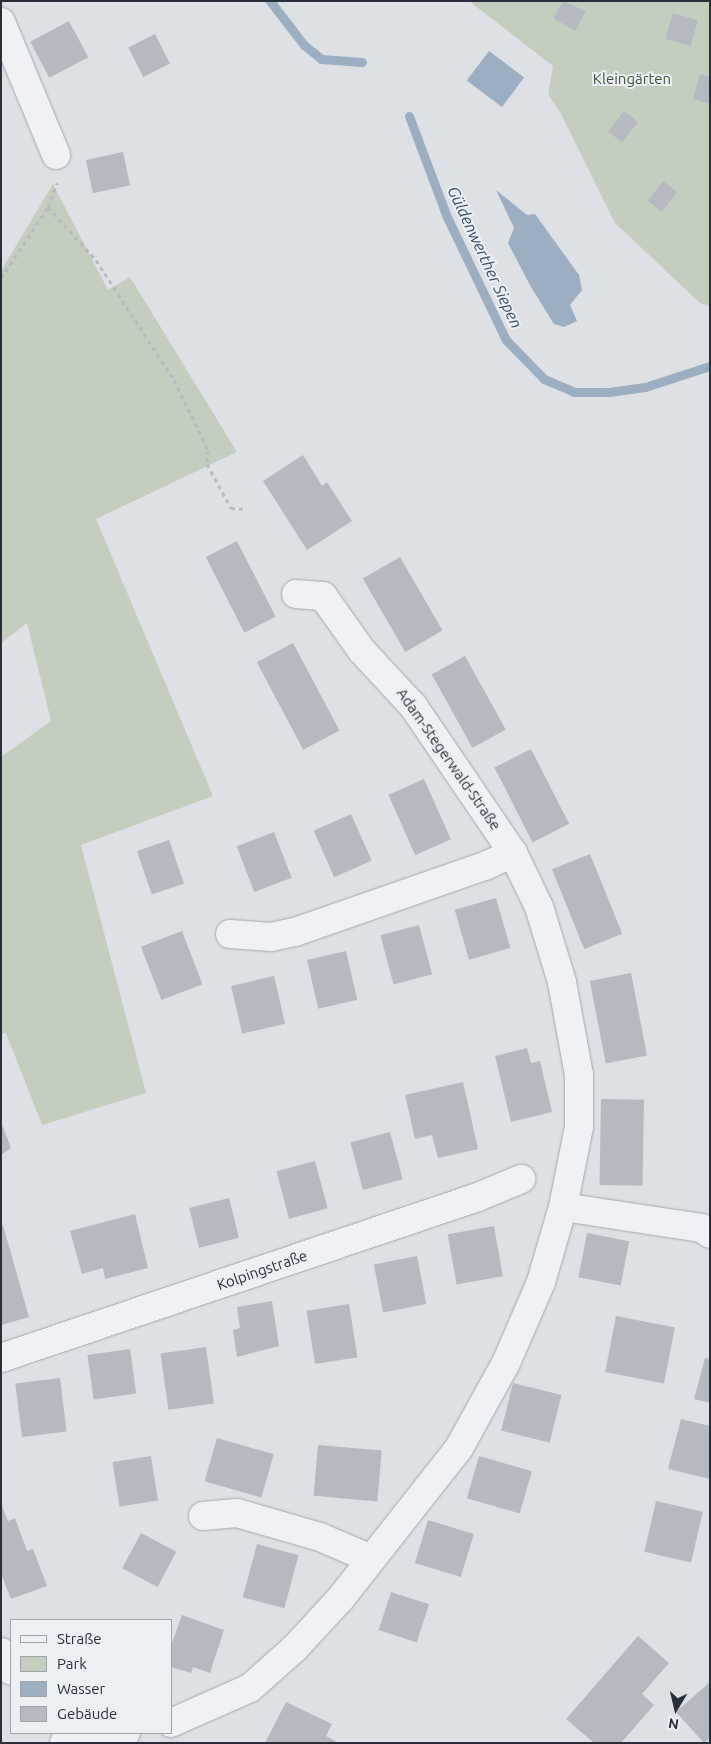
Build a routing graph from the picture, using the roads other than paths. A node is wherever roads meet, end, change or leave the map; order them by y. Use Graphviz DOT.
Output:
graph roads {
  1 [pos="1,22"];
  2 [pos="56,155"];
  3 [pos="296,594"];
  4 [pos="513,852"];
  5 [pos="230,934"];
  6 [pos="521,1179"];
  7 [pos="562,1207"];
  8 [pos="710,1234"];
  9 [pos="1,1358"];
  10 [pos="203,1516"];
  11 [pos="371,1559"];
  12 [pos="1,1652"];
  13 [pos="10,1669"];
  14 [pos="172,1723"];
  15 [pos="114,1734"];
  16 [pos="64,1743"];
  1 -- 2 [label="street"];
  3 -- 4 [label="street, Adam-Stegerwald-Straße"];
  4 -- 5 [label="street"];
  4 -- 7 [label="street, Adam-Stegerwald-Straße"];
  6 -- 9 [label="street, Kolpingstraße"];
  7 -- 8 [label="street"];
  7 -- 11 [label="street, Adam-Stegerwald-Straße"];
  10 -- 11 [label="street"];
  11 -- 14 [label="street, Adam-Stegerwald-Straße"];
  12 -- 13 [label="street"];
  15 -- 16 [label="street"];
}
